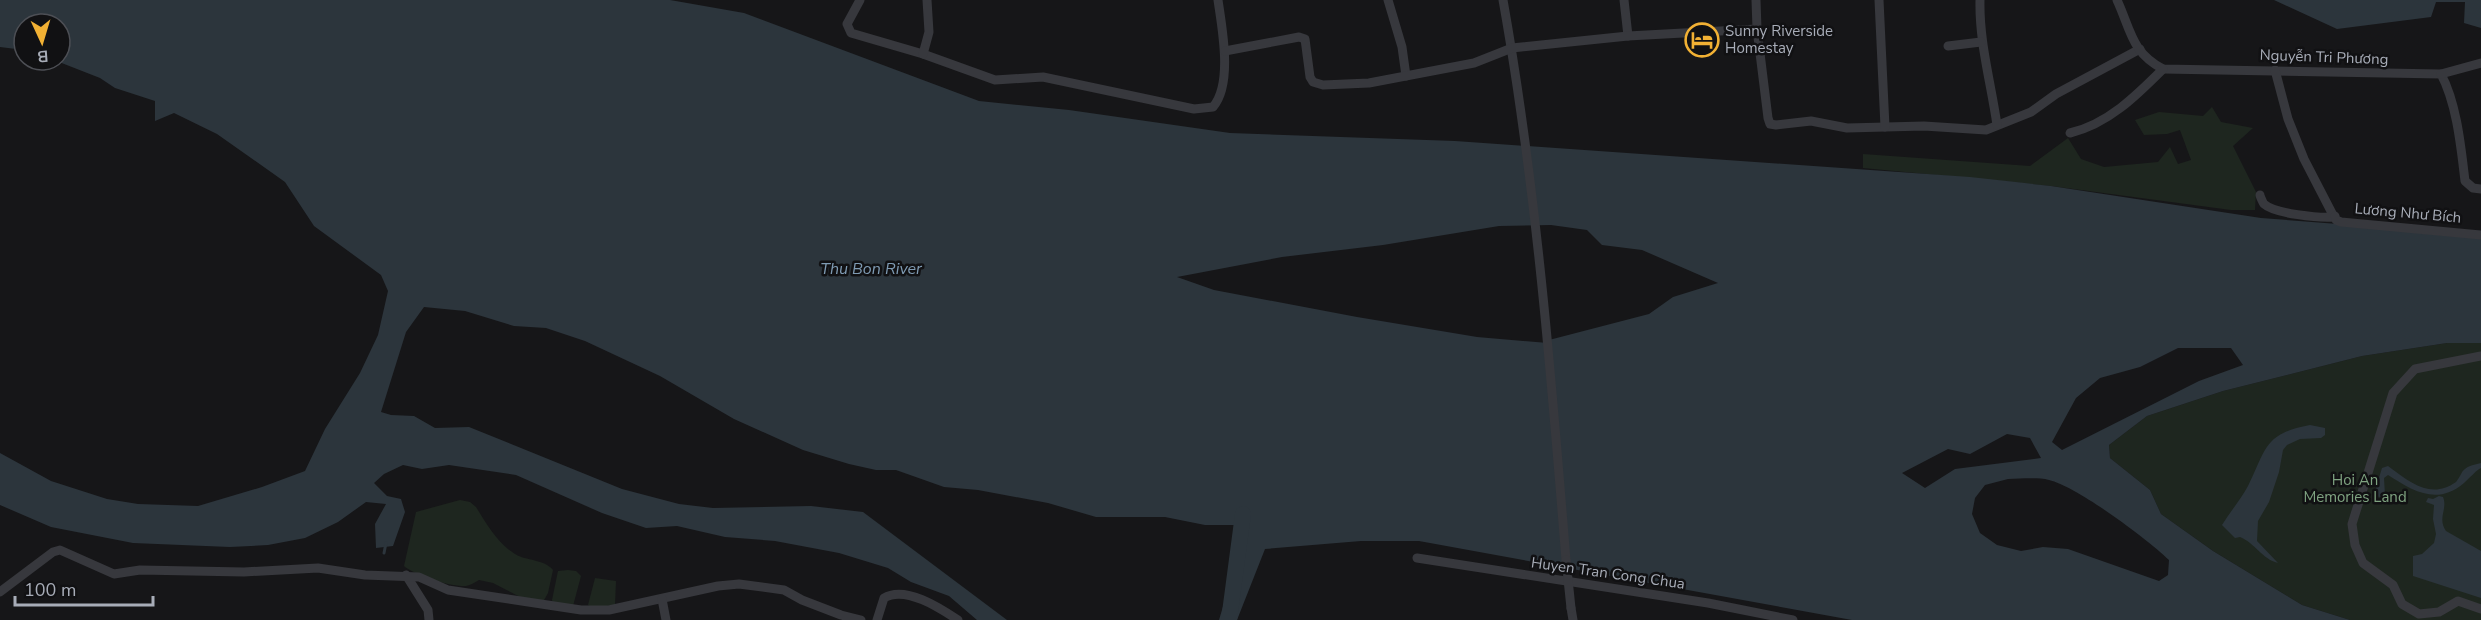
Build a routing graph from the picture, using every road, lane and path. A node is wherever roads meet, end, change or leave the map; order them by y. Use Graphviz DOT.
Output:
graph roads {
  1 [pos="860,0"];
  2 [pos="927,0"];
  3 [pos="1218,0"];
  4 [pos="1388,0"];
  5 [pos="1503,0"];
  6 [pos="1624,0"];
  7 [pos="1756,0"];
  8 [pos="1879,0"];
  9 [pos="1980,0"];
  10 [pos="2117,0"];
  11 [pos="1757,29"];
  12 [pos="1628,36"];
  13 [pos="1981,42"];
  14 [pos="1948,46"];
  15 [pos="1512,48"];
  16 [pos="2140,49"];
  17 [pos="1225,51"];
  18 [pos="923,54"];
  19 [pos="2481,63"];
  20 [pos="2163,69"];
  21 [pos="2276,70"];
  22 [pos="2441,74"];
  23 [pos="1406,76"];
  24 [pos="1997,125"];
  25 [pos="1885,126"];
  26 [pos="2070,133"];
  27 [pos="2481,189"];
  28 [pos="2260,195"];
  29 [pos="2334,217"];
  30 [pos="2481,235"];
  31 [pos="2481,356"];
  32 [pos="1417,558"];
  33 [pos="406,575"];
  34 [pos="0,592"];
  35 [pos="662,599"];
  36 [pos="2481,609"];
  37 [pos="429,620"];
  38 [pos="666,620"];
  39 [pos="861,620"];
  40 [pos="877,620"];
  41 [pos="958,620"];
  42 [pos="1573,620"];
  43 [pos="1793,620"];
  1 -- 18 [label="street"];
  2 -- 18 [label="street"];
  3 -- 17 [label="street"];
  4 -- 23 [label="street"];
  5 -- 15 [label="street"];
  6 -- 12 [label="street"];
  7 -- 11 [label="street"];
  8 -- 25 [label="street"];
  9 -- 13 [label="street"];
  10 -- 16 [label="street"];
  11 -- 12 [label="street"];
  11 -- 25 [label="street"];
  12 -- 15 [label="street"];
  13 -- 14 [label="street"];
  13 -- 24 [label="street"];
  15 -- 23 [label="street"];
  15 -- 42 [label="street, bridge"];
  16 -- 20 [label="street"];
  16 -- 24 [label="street"];
  17 -- 18 [label="street"];
  17 -- 23 [label="street"];
  19 -- 22 [label="street, Nguyễn Tri Phương"];
  20 -- 21 [label="street, Nguyễn Tri Phương"];
  20 -- 26 [label="street"];
  21 -- 22 [label="street, Nguyễn Tri Phương"];
  21 -- 29 [label="street"];
  22 -- 27 [label="street"];
  24 -- 25 [label="street"];
  28 -- 29 [label="street, Lương Như Bích"];
  29 -- 30 [label="street, Lương Như Bích"];
  31 -- 36 [label="street"];
  32 -- 43 [label="street, Huyen Tran Cong Chua"];
  33 -- 34 [label="street"];
  33 -- 35 [label="street"];
  33 -- 37 [label="street"];
  35 -- 38 [label="street"];
  35 -- 39 [label="street"];
  40 -- 41 [label="street"];
}
